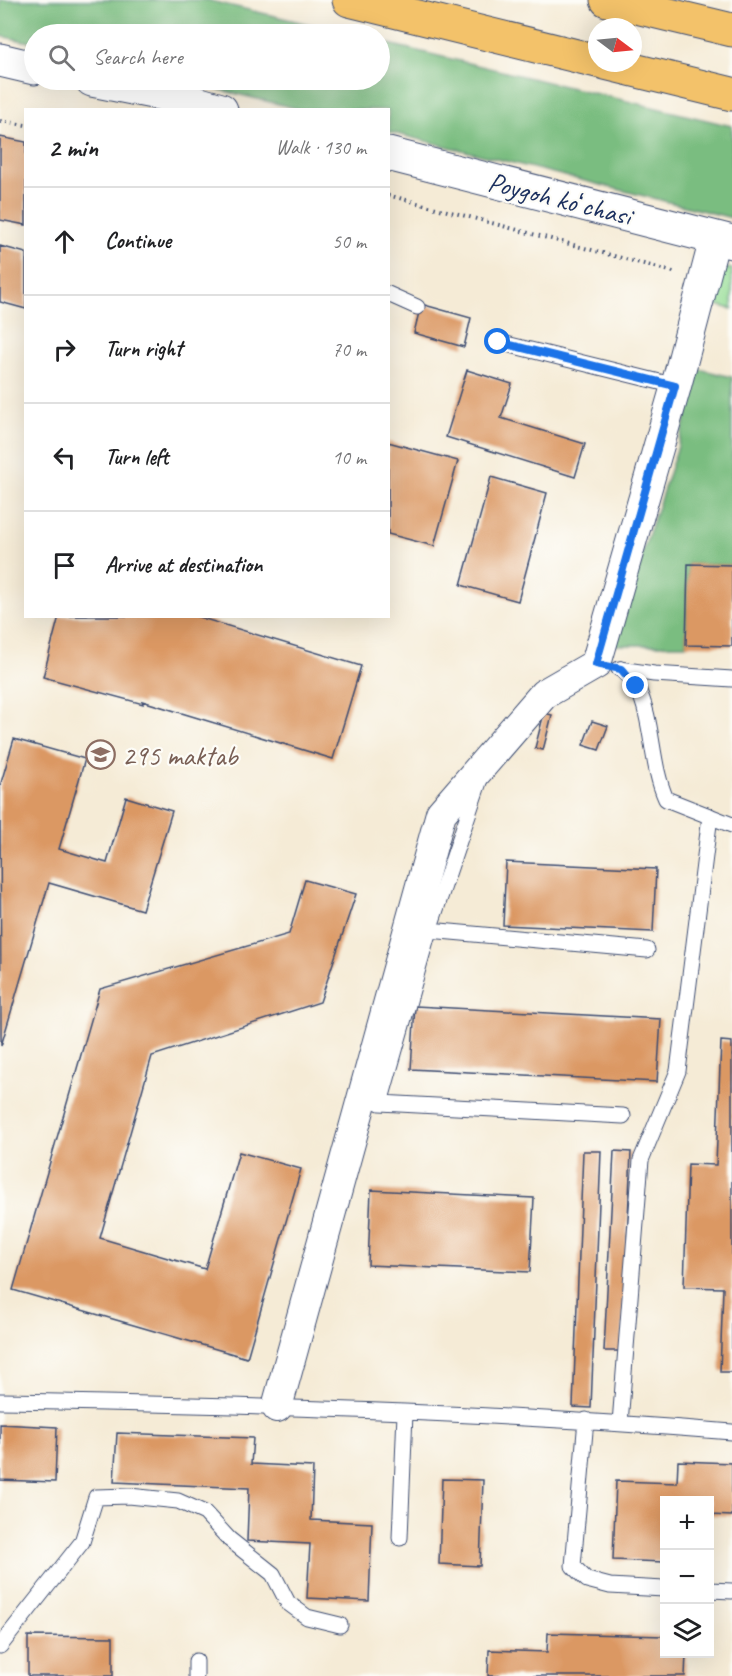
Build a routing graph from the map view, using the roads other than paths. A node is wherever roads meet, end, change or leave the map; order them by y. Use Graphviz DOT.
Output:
graph roads {
  1 [pos="349,0"];
  2 [pos="617,10"];
  3 [pos="732,30"];
  4 [pos="588,59"];
  5 [pos="0,60"];
  6 [pos="24,66"];
  7 [pos="642,72"];
  8 [pos="124,90"];
  9 [pos="732,94"];
  10 [pos="166,103"];
  11 [pos="205,108"];
  12 [pos="390,155"];
  13 [pos="724,240"];
  14 [pos="390,295"];
  15 [pos="417,308"];
  16 [pos="498,342"];
  17 [pos="675,386"];
  18 [pos="609,667"];
  19 [pos="732,679"];
  20 [pos="485,765"];
  21 [pos="710,816"];
  22 [pos="732,825"];
  23 [pos="429,930"];
  24 [pos="647,950"];
  25 [pos="623,1116"];
  26 [pos="0,1401"];
  27 [pos="276,1407"];
  28 [pos="405,1413"];
  29 [pos="586,1420"];
  30 [pos="620,1423"];
  31 [pos="732,1432"];
  32 [pos="400,1538"];
  33 [pos="660,1588"];
  34 [pos="714,1590"];
  35 [pos="732,1591"];
  36 [pos="340,1625"];
  37 [pos="0,1646"];
  1 -- 4 [label="highway"];
  2 -- 3 [label="highway"];
  5 -- 6 [label="street"];
  7 -- 9 [label="highway"];
  8 -- 10 [label="street"];
  10 -- 11 [label="street"];
  12 -- 13 [label="street, Poygoh koʻchasi"];
  13 -- 17 [label="street"];
  14 -- 15 [label="lane"];
  16 -- 17 [label="lane"];
  17 -- 18 [label="street"];
  18 -- 19 [label="lane"];
  18 -- 20 [label="street"];
  18 -- 21 [label="lane"];
  20 -- 23 [label="lane"];
  20 -- 27 [label="street"];
  21 -- 22 [label="lane"];
  21 -- 30 [label="lane"];
  23 -- 24 [label="lane"];
  23 -- 25 [label="lane"];
  26 -- 27 [label="lane"];
  27 -- 28 [label="lane"];
  28 -- 29 [label="lane"];
  28 -- 32 [label="lane"];
  29 -- 30 [label="lane"];
  29 -- 33 [label="lane"];
  30 -- 31 [label="lane"];
  34 -- 35 [label="lane"];
  36 -- 37 [label="lane"];
}
